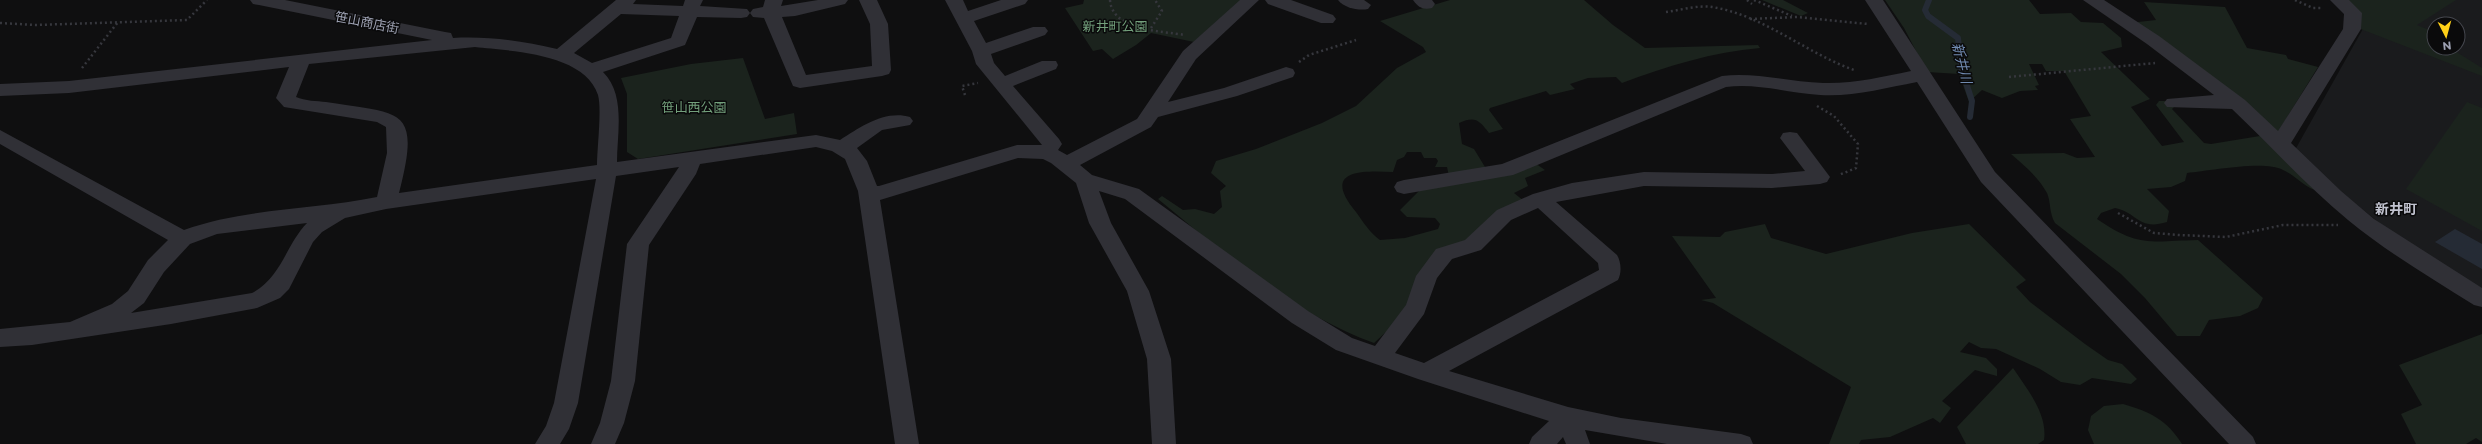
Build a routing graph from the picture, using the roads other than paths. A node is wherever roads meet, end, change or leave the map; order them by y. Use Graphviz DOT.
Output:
graph roads {
  1 [pos="259,0"];
  2 [pos="838,0"];
  3 [pos="868,0"];
  4 [pos="954,0"];
  5 [pos="1019,0"];
  6 [pos="1250,0"];
  7 [pos="1274,0"];
  8 [pos="1874,0"];
  9 [pos="2092,0"];
  10 [pos="2339,0"];
  11 [pos="623,4"];
  12 [pos="692,6"];
  13 [pos="761,10"];
  14 [pos="964,18"];
  15 [pos="1327,19"];
  16 [pos="1039,31"];
  17 [pos="476,42"];
  18 [pos="981,51"];
  19 [pos="561,55"];
  20 [pos="301,60"];
  21 [pos="1049,66"];
  22 [pos="590,70"];
  23 [pos="1884,72"];
  24 [pos="1286,73"];
  25 [pos="1921,75"];
  26 [pos="1002,84"];
  27 [pos="0,90"];
  28 [pos="2174,103"];
  29 [pos="2238,104"];
  30 [pos="1152,112"];
  31 [pos="903,121"];
  32 [pos="0,136"];
  33 [pos="1790,138"];
  34 [pos="2280,144"];
  35 [pos="844,147"];
  36 [pos="1047,153"];
  37 [pos="690,160"];
  38 [pos="1066,164"];
  39 [pos="608,172"];
  40 [pos="1085,180"];
  41 [pos="1404,187"];
  42 [pos="868,191"];
  43 [pos="1540,199"];
  44 [pos="386,202"];
  45 [pos="343,211"];
  46 [pos="182,239"];
  47 [pos="136,297"];
  48 [pos="2482,299"];
  49 [pos="171,316"];
  50 [pos="79,328"];
  51 [pos="0,338"];
  52 [pos="1379,357"];
  53 [pos="1426,373"];
  54 [pos="1568,417"];
  55 [pos="547,444"];
  56 [pos="602,444"];
  57 [pos="907,444"];
  58 [pos="1164,444"];
  59 [pos="1541,444"];
  60 [pos="1578,444"];
  61 [pos="1741,444"];
  62 [pos="2244,444"];
  1 -- 17 [label="street, 笹山商店街"];
  2 -- 13 [label="street"];
  3 -- 13 [label="street"];
  4 -- 14 [label="street"];
  5 -- 14 [label="street"];
  6 -- 30 [label="street"];
  7 -- 15 [label="street"];
  8 -- 25 [label="street"];
  9 -- 29 [label="street"];
  10 -- 34 [label="street"];
  11 -- 12 [label="street"];
  11 -- 19 [label="street"];
  12 -- 13 [label="street"];
  12 -- 22 [label="street"];
  14 -- 18 [label="street"];
  16 -- 18 [label="street"];
  17 -- 19 [label="street"];
  17 -- 20 [label="street"];
  18 -- 26 [label="street"];
  19 -- 22 [label="street"];
  20 -- 27 [label="street"];
  20 -- 44 [label="street"];
  21 -- 26 [label="street"];
  22 -- 39 [label="street"];
  23 -- 25 [label="street"];
  24 -- 30 [label="street"];
  25 -- 41 [label="street"];
  25 -- 62 [label="street"];
  26 -- 36 [label="street"];
  28 -- 29 [label="street"];
  29 -- 34 [label="street"];
  30 -- 38 [label="street"];
  31 -- 35 [label="street"];
  32 -- 46 [label="street"];
  33 -- 43 [label="street"];
  34 -- 48 [label="street"];
  35 -- 37 [label="street"];
  35 -- 42 [label="street"];
  36 -- 38 [label="street"];
  36 -- 42 [label="street"];
  37 -- 39 [label="street"];
  37 -- 56 [label="street"];
  38 -- 40 [label="street"];
  39 -- 44 [label="street"];
  39 -- 55 [label="street"];
  40 -- 52 [label="street"];
  40 -- 58 [label="street"];
  42 -- 57 [label="street"];
  43 -- 52 [label="street"];
  43 -- 53 [label="street"];
  44 -- 45 [label="street"];
  45 -- 46 [label="street"];
  45 -- 49 [label="street"];
  46 -- 47 [label="street"];
  47 -- 49 [label="street"];
  47 -- 50 [label="street"];
  49 -- 50 [label="street"];
  50 -- 51 [label="street"];
  52 -- 53 [label="street"];
  53 -- 54 [label="street"];
  54 -- 59 [label="street"];
  54 -- 60 [label="street"];
  54 -- 61 [label="street"];
}
